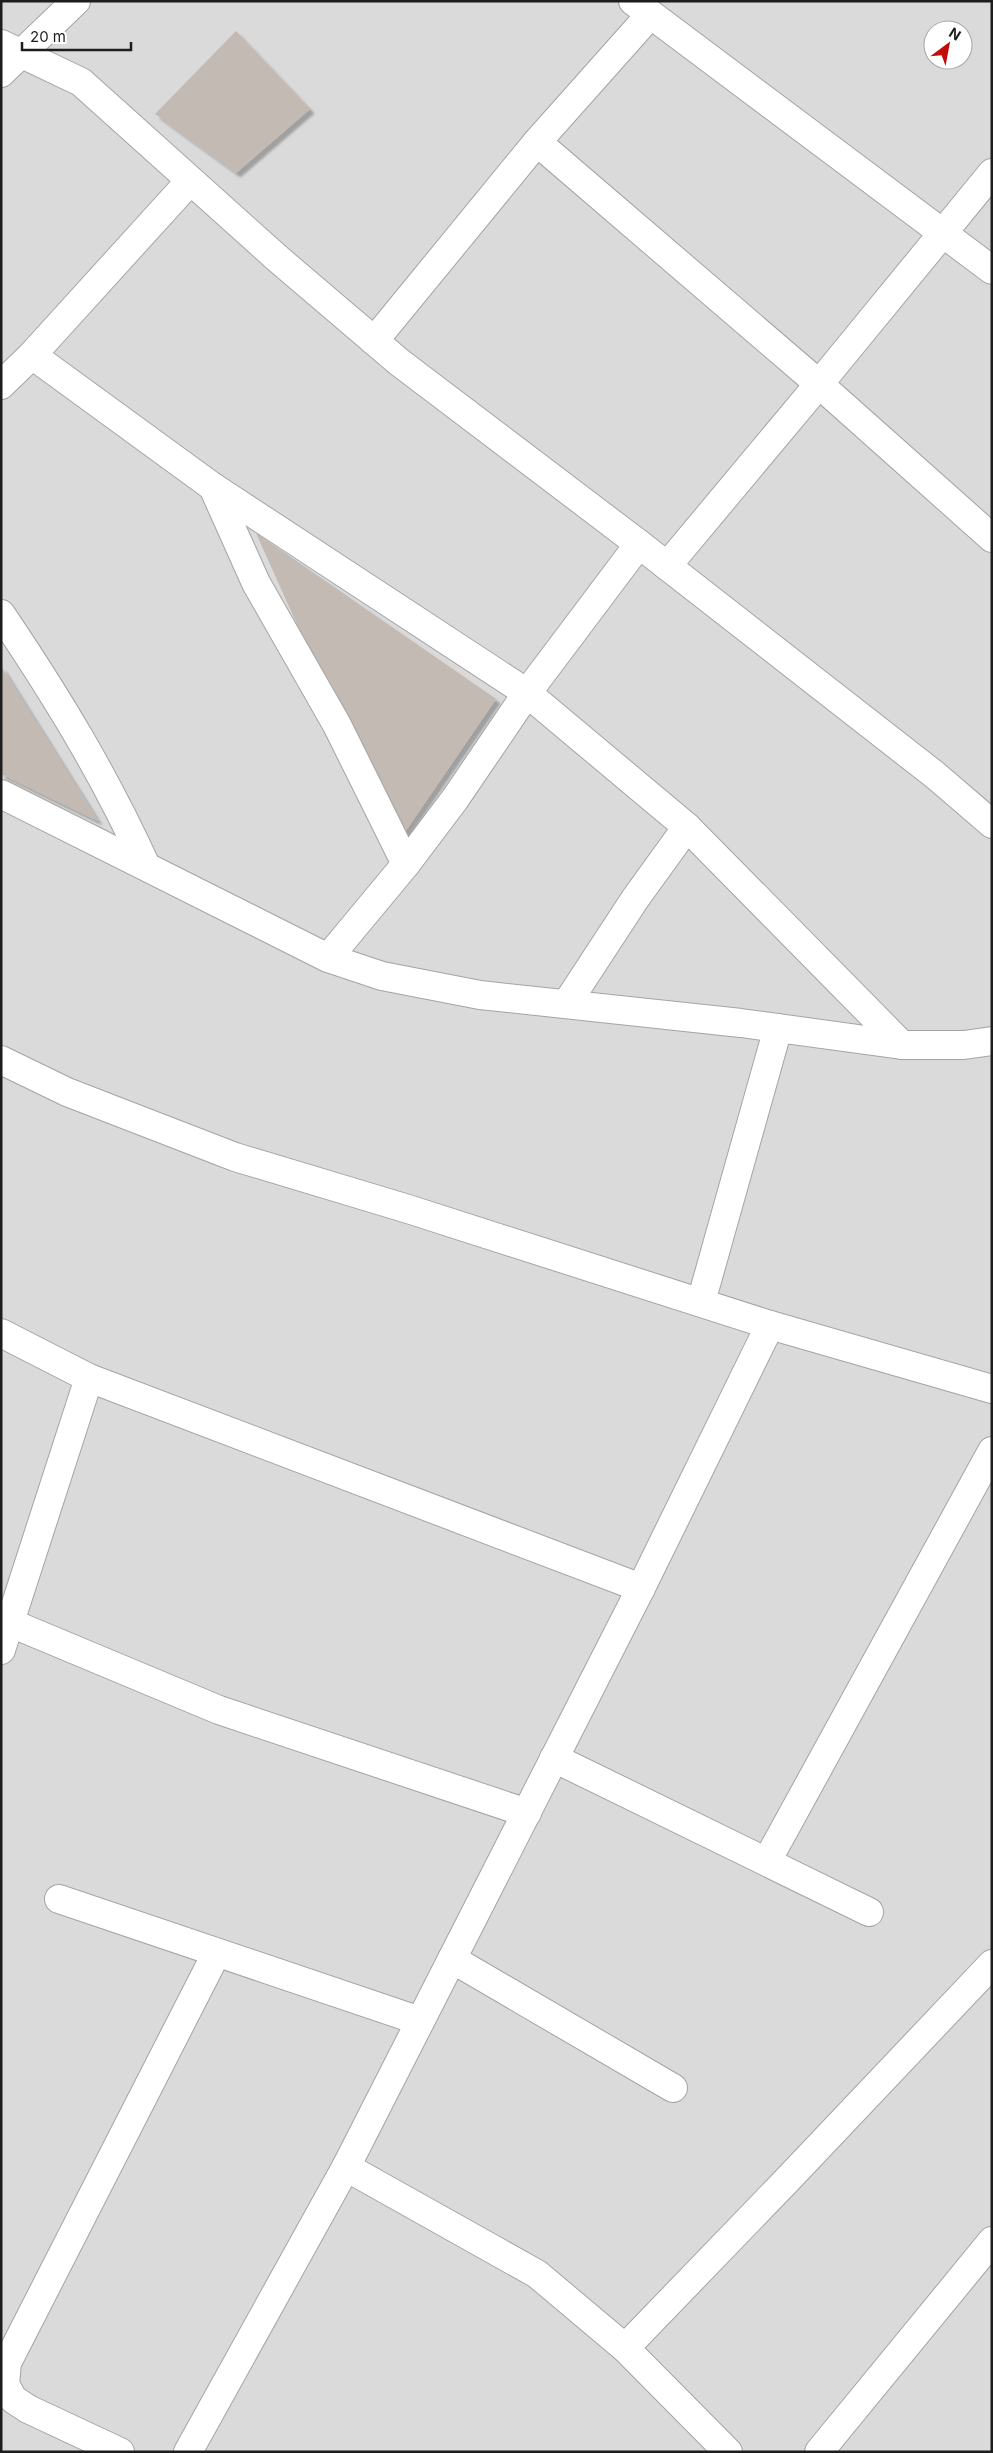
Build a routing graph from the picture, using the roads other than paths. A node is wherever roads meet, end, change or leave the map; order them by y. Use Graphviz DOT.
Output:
graph roads {
  1 [pos="76,1"];
  2 [pos="641,8"];
  3 [pos="12,48"];
  4 [pos="1,73"];
  5 [pos="537,142"];
  6 [pos="992,173"];
  7 [pos="190,181"];
  8 [pos="944,233"];
  9 [pos="992,270"];
  10 [pos="374,341"];
  11 [pos="32,355"];
  12 [pos="819,384"];
  13 [pos="1,385"];
  14 [pos="213,487"];
  15 [pos="992,538"];
  16 [pos="639,544"];
  17 [pos="666,566"];
  18 [pos="1,614"];
  19 [pos="527,693"];
  20 [pos="1,794"];
  21 [pos="992,824"];
  22 [pos="687,826"];
  23 [pos="406,864"];
  24 [pos="146,866"];
  25 [pos="328,958"];
  26 [pos="567,1003"];
  27 [pos="778,1028"];
  28 [pos="992,1042"];
  29 [pos="902,1044"];
  30 [pos="1,1060"];
  31 [pos="701,1302"];
  32 [pos="770,1325"];
  33 [pos="1,1333"];
  34 [pos="89,1378"];
  35 [pos="992,1389"];
  36 [pos="992,1451"];
  37 [pos="641,1588"];
  38 [pos="5,1620"];
  39 [pos="1,1650"];
  40 [pos="554,1758"];
  41 [pos="526,1812"];
  42 [pos="767,1861"];
  43 [pos="59,1899"];
  44 [pos="869,1912"];
  45 [pos="216,1954"];
  46 [pos="452,1958"];
  47 [pos="992,1964"];
  48 [pos="420,2021"];
  49 [pos="673,2088"];
  50 [pos="346,2167"];
  51 [pos="992,2241"];
  52 [pos="624,2348"];
  53 [pos="120,2452"];
  54 [pos="188,2452"];
  55 [pos="728,2452"];
  56 [pos="819,2452"];
  1 -- 3 [label="street"];
  2 -- 5 [label="street"];
  2 -- 8 [label="street"];
  3 -- 4 [label="street"];
  3 -- 7 [label="street"];
  5 -- 10 [label="street"];
  5 -- 12 [label="street"];
  6 -- 8 [label="street"];
  7 -- 10 [label="street"];
  7 -- 11 [label="street"];
  8 -- 9 [label="street"];
  8 -- 12 [label="street"];
  10 -- 16 [label="street"];
  11 -- 13 [label="street"];
  11 -- 14 [label="street"];
  12 -- 15 [label="street"];
  12 -- 17 [label="street"];
  14 -- 19 [label="street"];
  14 -- 23 [label="street"];
  16 -- 17 [label="street"];
  16 -- 19 [label="street"];
  17 -- 21 [label="street"];
  18 -- 24 [label="street"];
  19 -- 22 [label="street"];
  19 -- 23 [label="street"];
  20 -- 24 [label="street"];
  22 -- 26 [label="street"];
  22 -- 29 [label="street"];
  23 -- 25 [label="street"];
  24 -- 25 [label="street"];
  25 -- 26 [label="street"];
  26 -- 27 [label="street"];
  27 -- 29 [label="street"];
  27 -- 31 [label="street"];
  28 -- 29 [label="street"];
  30 -- 31 [label="street"];
  31 -- 32 [label="street"];
  32 -- 35 [label="street"];
  32 -- 37 [label="street"];
  33 -- 34 [label="street"];
  34 -- 37 [label="street"];
  34 -- 38 [label="street"];
  36 -- 42 [label="street"];
  37 -- 40 [label="street"];
  38 -- 39 [label="street"];
  38 -- 41 [label="street"];
  40 -- 41 [label="street"];
  40 -- 42 [label="street"];
  41 -- 46 [label="street"];
  42 -- 44 [label="street"];
  43 -- 45 [label="street"];
  45 -- 48 [label="street"];
  45 -- 53 [label="street"];
  46 -- 48 [label="street"];
  46 -- 49 [label="street"];
  47 -- 52 [label="street"];
  48 -- 50 [label="street"];
  50 -- 52 [label="street"];
  50 -- 54 [label="street"];
  51 -- 56 [label="street"];
  52 -- 55 [label="street"];
}
